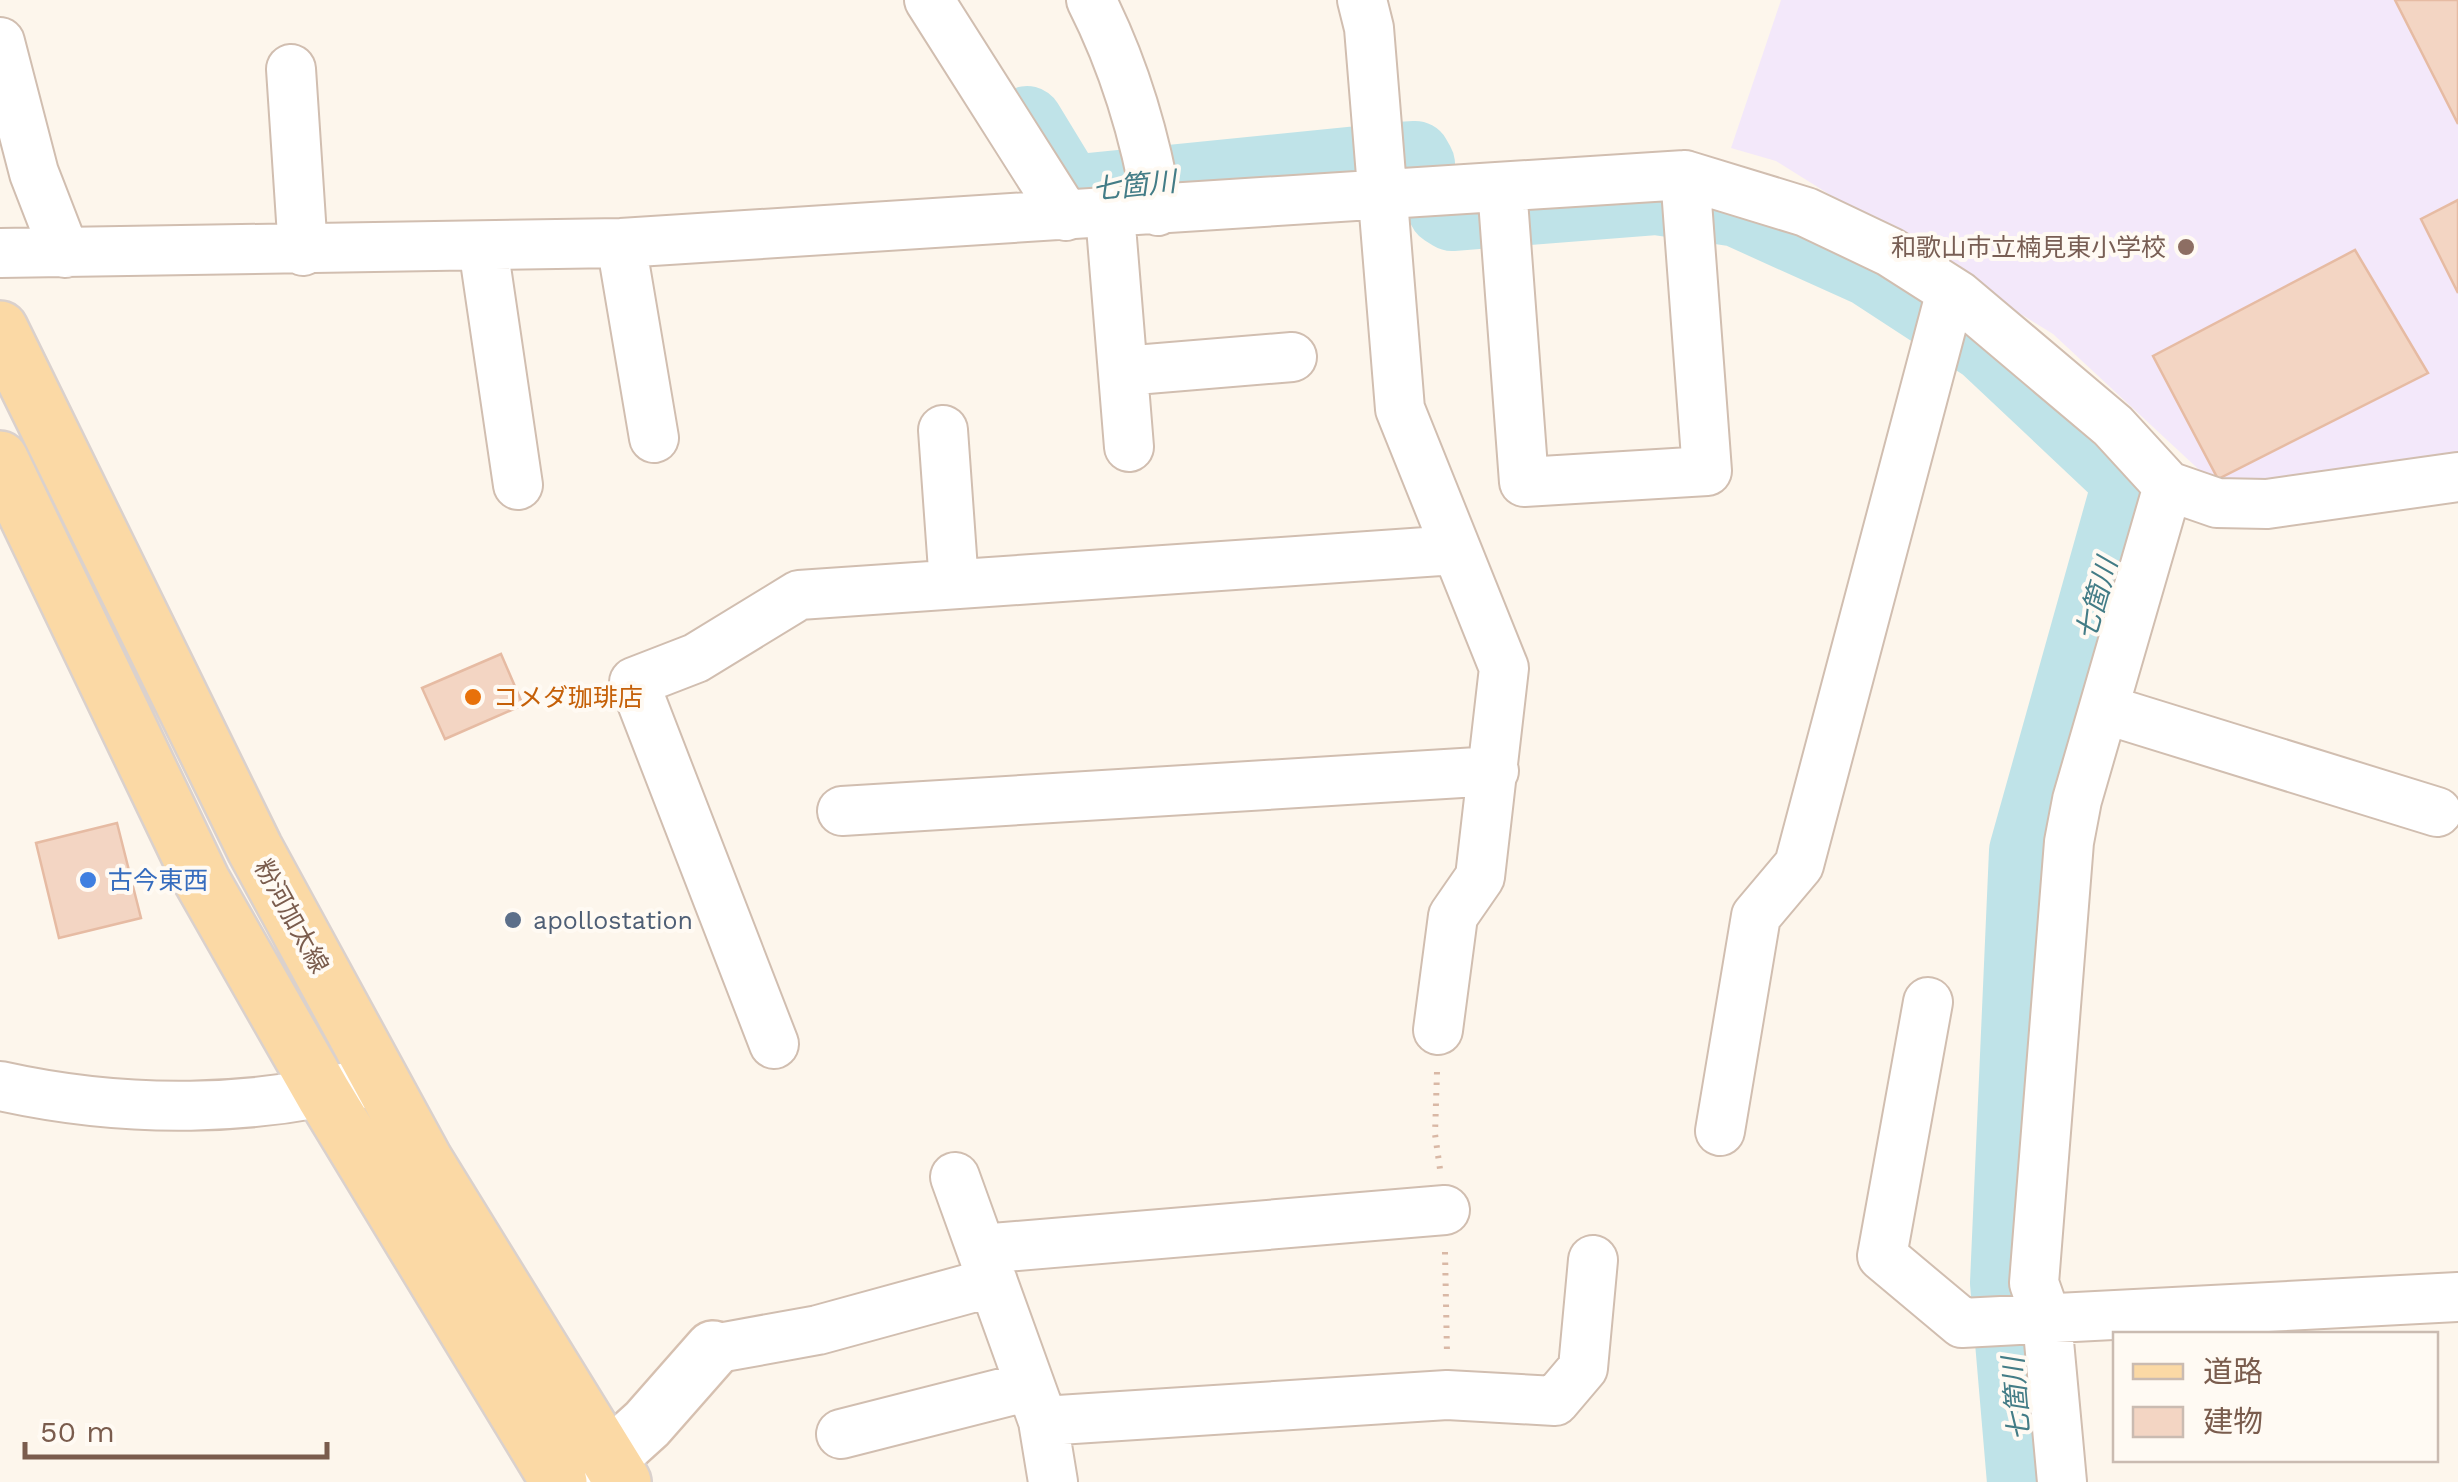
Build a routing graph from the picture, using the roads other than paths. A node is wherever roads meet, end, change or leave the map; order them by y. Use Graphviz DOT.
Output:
graph roads {
  1 [pos="929,0"];
  2 [pos="1091,0"];
  3 [pos="1362,0"];
  4 [pos="0,42"];
  5 [pos="291,69"];
  6 [pos="1380,172"];
  7 [pos="1155,192"];
  8 [pos="1687,197"];
  9 [pos="1504,207"];
  10 [pos="1088,215"];
  11 [pos="621,243"];
  12 [pos="483,246"];
  13 [pos="303,250"];
  14 [pos="0,253"];
  15 [pos="65,253"];
  16 [pos="1946,311"];
  17 [pos="0,330"];
  18 [pos="1292,357"];
  19 [pos="1123,371"];
  20 [pos="943,430"];
  21 [pos="654,438"];
  22 [pos="1129,447"];
  23 [pos="0,459"];
  24 [pos="2458,478"];
  25 [pos="518,485"];
  26 [pos="2168,486"];
  27 [pos="1455,550"];
  28 [pos="954,584"];
  29 [pos="2104,709"];
  30 [pos="1494,771"];
  31 [pos="842,811"];
  32 [pos="2436,812"];
  33 [pos="1928,1002"];
  34 [pos="1438,1030"];
  35 [pos="774,1044"];
  36 [pos="380,1079"];
  37 [pos="0,1086"];
  38 [pos="324,1095"];
  39 [pos="1720,1131"];
  40 [pos="955,1176"];
  41 [pos="1445,1210"];
  42 [pos="1593,1260"];
  43 [pos="987,1265"];
  44 [pos="2458,1296"];
  45 [pos="2018,1322"];
  46 [pos="713,1349"];
  47 [pos="1036,1403"];
  48 [pos="840,1434"];
  49 [pos="605,1475"];
  50 [pos="559,1482"];
  51 [pos="1053,1482"];
  52 [pos="2062,1482"];
  1 -- 10 [label="street"];
  2 -- 7 [label="street"];
  3 -- 6 [label="street"];
  4 -- 15 [label="street"];
  5 -- 13 [label="street"];
  6 -- 7 [label="street"];
  6 -- 9 [label="street"];
  6 -- 27 [label="street"];
  7 -- 10 [label="street"];
  8 -- 9 [label="street"];
  8 -- 9 [label="street"];
  8 -- 16 [label="street"];
  10 -- 11 [label="street"];
  10 -- 19 [label="street"];
  11 -- 12 [label="street"];
  11 -- 21 [label="street"];
  12 -- 13 [label="street"];
  12 -- 25 [label="street"];
  13 -- 15 [label="street"];
  14 -- 15 [label="street"];
  16 -- 26 [label="street"];
  16 -- 39 [label="street"];
  17 -- 36 [label="main road, 粉河加太線"];
  18 -- 19 [label="street"];
  19 -- 22 [label="street"];
  20 -- 28 [label="street"];
  23 -- 38 [label="main road"];
  24 -- 26 [label="street"];
  26 -- 29 [label="street"];
  27 -- 28 [label="street"];
  27 -- 30 [label="street"];
  28 -- 35 [label="street"];
  29 -- 32 [label="street"];
  29 -- 45 [label="street"];
  30 -- 31 [label="street"];
  30 -- 34 [label="street"];
  33 -- 45 [label="street"];
  36 -- 38 [label="street"];
  36 -- 49 [label="main road, 粉河加太線"];
  37 -- 38 [label="street"];
  38 -- 50 [label="main road"];
  40 -- 43 [label="street"];
  41 -- 43 [label="street"];
  42 -- 47 [label="street"];
  43 -- 46 [label="street"];
  43 -- 47 [label="street"];
  44 -- 45 [label="street"];
  45 -- 52 [label="street"];
  46 -- 49 [label="street"];
  47 -- 48 [label="street"];
  47 -- 51 [label="street"];
}
